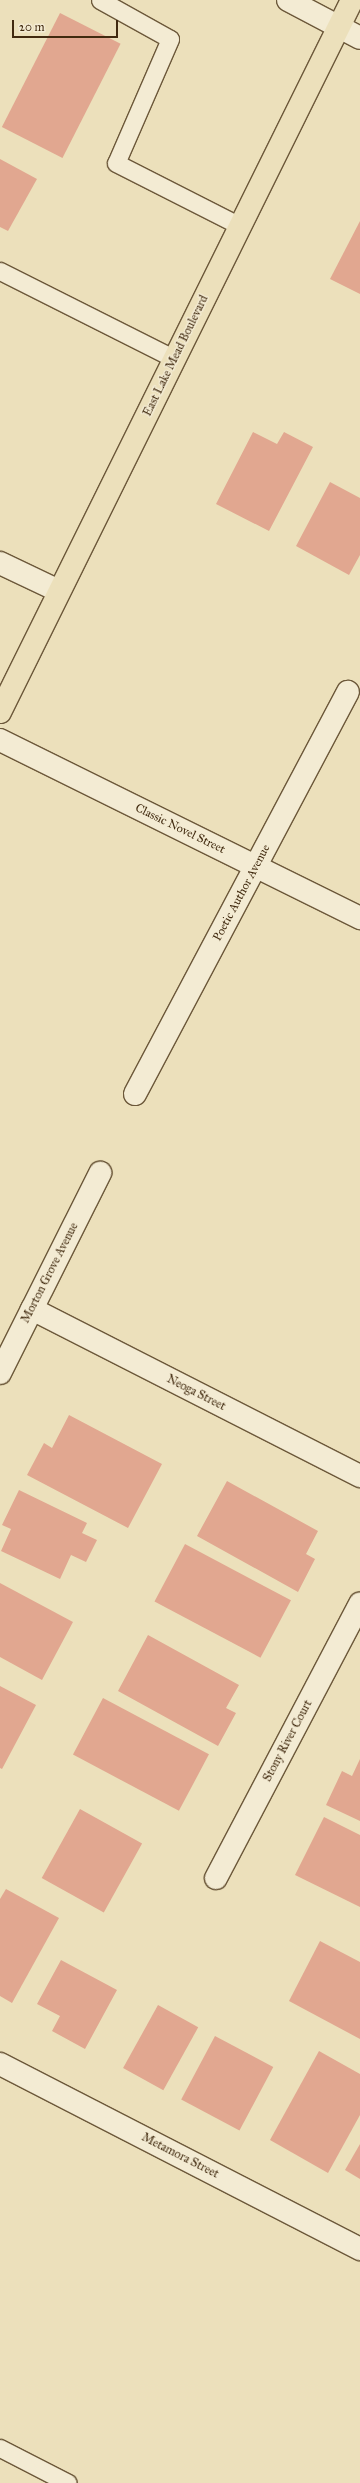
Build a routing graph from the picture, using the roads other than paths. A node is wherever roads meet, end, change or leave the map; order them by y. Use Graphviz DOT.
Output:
graph roads {
  1 [pos="100,0"];
  2 [pos="288,0"];
  3 [pos="352,0"];
  4 [pos="339,27"];
  5 [pos="360,38"];
  6 [pos="240,226"];
  7 [pos="0,271"];
  8 [pos="175,359"];
  9 [pos="0,563"];
  10 [pos="59,591"];
  11 [pos="348,692"];
  12 [pos="0,712"];
  13 [pos="0,740"];
  14 [pos="256,867"];
  15 [pos="360,918"];
  16 [pos="135,1094"];
  17 [pos="100,1173"];
  18 [pos="32,1309"];
  19 [pos="0,1373"];
  20 [pos="360,1476"];
  21 [pos="360,1604"];
  22 [pos="216,1878"];
  23 [pos="0,2064"];
  24 [pos="360,2249"];
  25 [pos="0,2448"];
  26 [pos="68,2483"];
  1 -- 6 [label="lane"];
  2 -- 4 [label="street"];
  3 -- 4 [label="main road, East Lake Mead Boulevard"];
  4 -- 5 [label="street"];
  4 -- 6 [label="main road, East Lake Mead Boulevard"];
  6 -- 8 [label="main road, East Lake Mead Boulevard"];
  7 -- 8 [label="lane"];
  8 -- 10 [label="main road, East Lake Mead Boulevard"];
  9 -- 10 [label="street"];
  10 -- 12 [label="main road, East Lake Mead Boulevard"];
  11 -- 14 [label="street, Poetic Author Avenue"];
  13 -- 14 [label="street, Classic Novel Street"];
  14 -- 15 [label="street, Classic Novel Street"];
  14 -- 16 [label="street, Poetic Author Avenue"];
  17 -- 18 [label="street, Morton Grove Avenue"];
  18 -- 19 [label="street, Morton Grove Avenue"];
  18 -- 20 [label="street, Neoga Street"];
  21 -- 22 [label="street, Stony River Court"];
  23 -- 24 [label="street, Metamora Street"];
  25 -- 26 [label="lane"];
}
